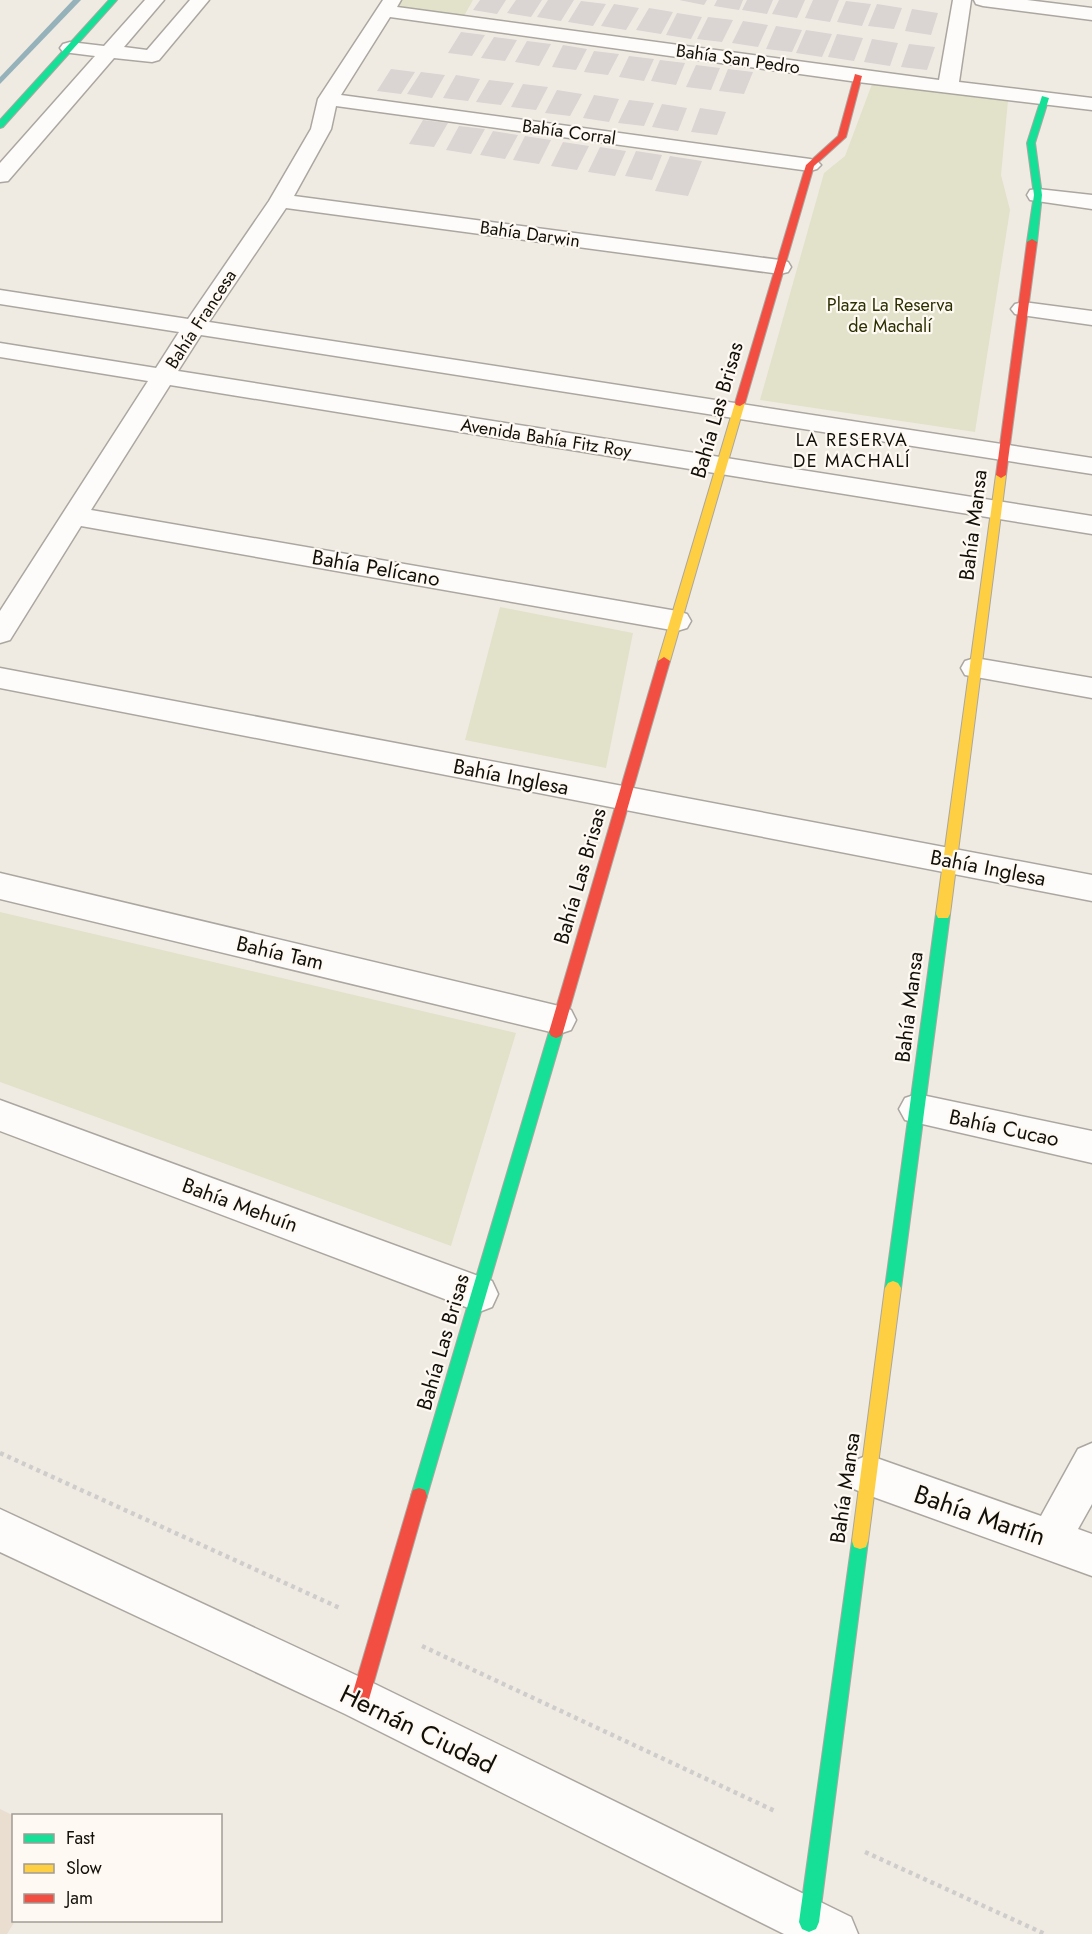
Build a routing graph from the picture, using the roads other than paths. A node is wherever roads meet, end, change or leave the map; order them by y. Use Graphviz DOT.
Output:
graph roads {
  1 [pos="113,0"];
  2 [pos="155,0"];
  3 [pos="200,0"];
  4 [pos="963,0"];
  5 [pos="983,0"];
  6 [pos="990,0"];
  7 [pos="388,5"];
  8 [pos="1092,14"];
  9 [pos="70,48"];
  10 [pos="108,53"];
  11 [pos="858,76"];
  12 [pos="948,86"];
  13 [pos="1045,98"];
  14 [pos="328,99"];
  15 [pos="1092,104"];
  16 [pos="0,125"];
  17 [pos="810,165"];
  18 [pos="0,176"];
  19 [pos="1038,195"];
  20 [pos="279,201"];
  21 [pos="1092,202"];
  22 [pos="780,267"];
  23 [pos="0,297"];
  24 [pos="1023,309"];
  25 [pos="1092,318"];
  26 [pos="195,327"];
  27 [pos="0,350"];
  28 [pos="164,376"];
  29 [pos="738,412"];
  30 [pos="1003,453"];
  31 [pos="722,466"];
  32 [pos="1092,466"];
  33 [pos="996,510"];
  34 [pos="75,516"];
  35 [pos="1092,525"];
  36 [pos="676,621"];
  37 [pos="0,633"];
  38 [pos="975,668"];
  39 [pos="0,678"];
  40 [pos="1092,688"];
  41 [pos="624,799"];
  42 [pos="949,861"];
  43 [pos="0,886"];
  44 [pos="1092,888"];
  45 [pos="560,1020"];
  46 [pos="916,1109"];
  47 [pos="0,1115"];
  48 [pos="1092,1147"];
  49 [pos="479,1294"];
  50 [pos="1092,1463"];
  51 [pos="868,1475"];
  52 [pos="0,1530"];
  53 [pos="1050,1540"];
  54 [pos="1092,1555"];
  55 [pos="360,1699"];
  56 [pos="821,1928"];
  1 -- 9 [label="street"];
  2 -- 10 [label="street"];
  3 -- 10 [label="street"];
  4 -- 12 [label="street"];
  5 -- 6 [label="street"];
  6 -- 8 [label="street"];
  7 -- 11 [label="street, Bahía San Pedro"];
  7 -- 14 [label="street, Bahía Francesa"];
  9 -- 10 [label="street"];
  9 -- 16 [label="street"];
  10 -- 18 [label="street"];
  11 -- 12 [label="street, Bahía San Pedro"];
  11 -- 17 [label="street"];
  12 -- 13 [label="street, Bahía San Pedro"];
  13 -- 15 [label="street, Bahía San Pedro"];
  13 -- 19 [label="street, Bahía Mansa"];
  14 -- 17 [label="street, Bahía Corral"];
  14 -- 20 [label="street, Bahía Francesa"];
  17 -- 22 [label="street, Bahía Las Brisas"];
  19 -- 21 [label="street"];
  19 -- 24 [label="street, Bahía Mansa"];
  20 -- 22 [label="street, Bahía Darwin"];
  20 -- 26 [label="street, Bahía Francesa"];
  22 -- 29 [label="street, Bahía Las Brisas"];
  23 -- 26 [label="street"];
  24 -- 25 [label="street"];
  24 -- 30 [label="street, Bahía Mansa"];
  26 -- 28 [label="street, Bahía Francesa"];
  26 -- 29 [label="street"];
  27 -- 28 [label="street, Avenida Bahía Fitz Roy"];
  28 -- 31 [label="street, Avenida Bahía Fitz Roy"];
  28 -- 34 [label="street, Bahía Francesa"];
  29 -- 30 [label="street"];
  29 -- 31 [label="street, Bahía Las Brisas"];
  30 -- 32 [label="street"];
  30 -- 33 [label="street, Bahía Mansa"];
  31 -- 33 [label="street, Avenida Bahía Fitz Roy"];
  31 -- 36 [label="street, Bahía Las Brisas"];
  33 -- 35 [label="street, Avenida Bahía Fitz Roy"];
  33 -- 38 [label="street, Bahía Mansa"];
  34 -- 36 [label="street, Bahía Pelícano"];
  34 -- 37 [label="street, Bahía Francesa"];
  36 -- 41 [label="street, Bahía Las Brisas"];
  38 -- 40 [label="street"];
  38 -- 42 [label="street, Bahía Mansa"];
  39 -- 41 [label="street, Bahía Inglesa"];
  41 -- 42 [label="street, Bahía Inglesa"];
  41 -- 45 [label="street, Bahía Las Brisas"];
  42 -- 44 [label="street, Bahía Inglesa"];
  42 -- 46 [label="street, Bahía Mansa"];
  43 -- 45 [label="street, Bahía Tam"];
  45 -- 49 [label="street, Bahía Las Brisas"];
  46 -- 48 [label="street, Bahía Cucao"];
  46 -- 51 [label="street, Bahía Mansa"];
  47 -- 49 [label="street, Bahía Mehuín"];
  49 -- 55 [label="street, Bahía Las Brisas"];
  50 -- 53 [label="street"];
  51 -- 53 [label="street, Bahía Martín"];
  51 -- 56 [label="street, Bahía Mansa"];
  52 -- 55 [label="street, Hernán Ciudad"];
  53 -- 54 [label="street, Bahía Martín"];
  55 -- 56 [label="street, Hernán Ciudad"];
}
